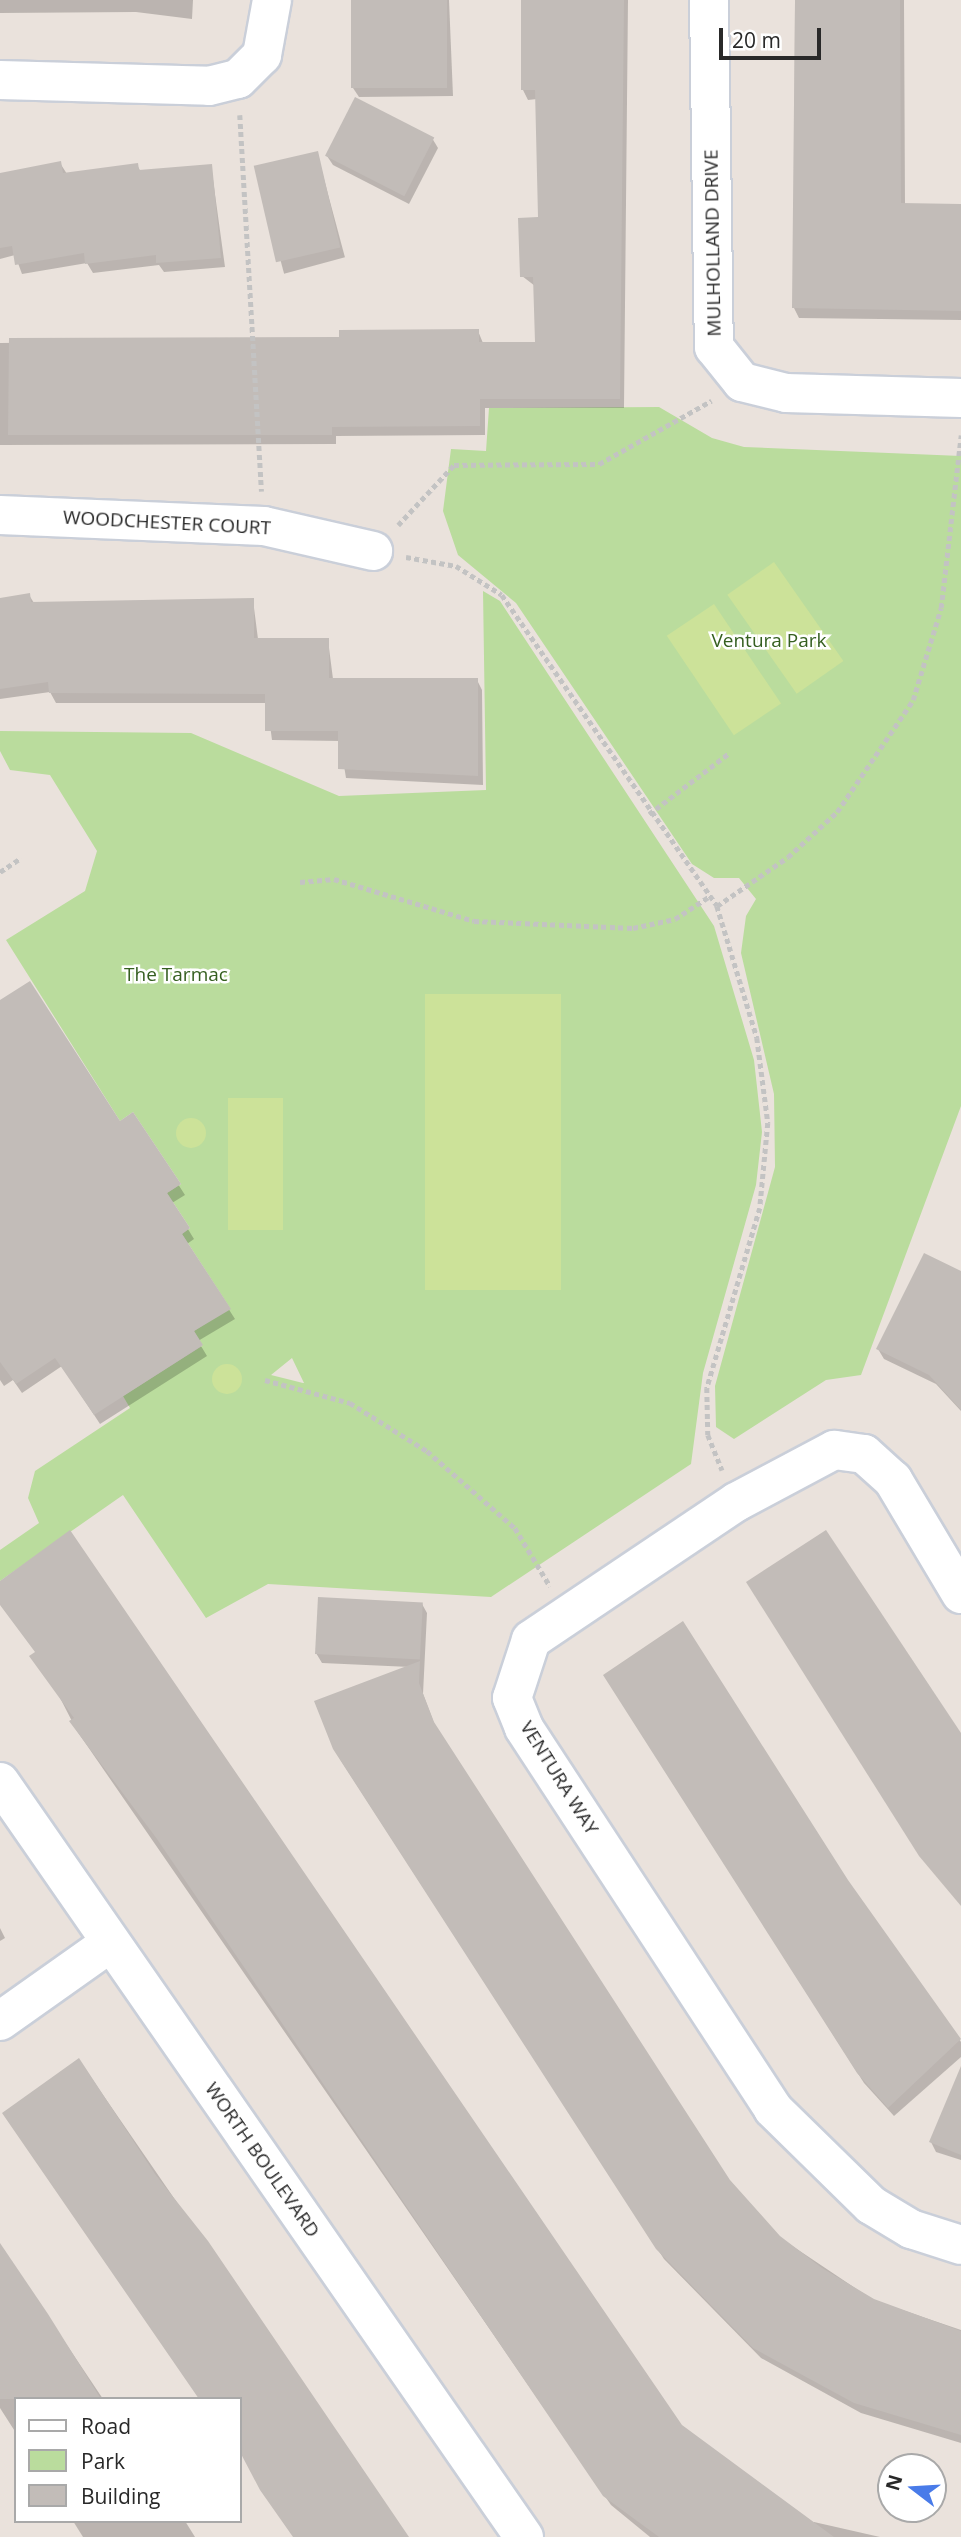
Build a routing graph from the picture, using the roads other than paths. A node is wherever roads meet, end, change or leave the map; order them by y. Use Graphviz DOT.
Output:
graph roads {
  1 [pos="272,0"];
  2 [pos="709,0"];
  3 [pos="0,80"];
  4 [pos="961,398"];
  5 [pos="0,515"];
  6 [pos="373,551"];
  7 [pos="961,1594"];
  8 [pos="0,1782"];
  9 [pos="110,1943"];
  10 [pos="0,2021"];
  11 [pos="961,2245"];
  12 [pos="524,2537"];
  1 -- 3 [label="street"];
  2 -- 4 [label="street, MULHOLLAND DRIVE"];
  5 -- 6 [label="street, WOODCHESTER COURT"];
  7 -- 11 [label="street, VENTURA WAY"];
  8 -- 9 [label="street, WORTH BOULEVARD"];
  9 -- 10 [label="street"];
  9 -- 12 [label="street, WORTH BOULEVARD"];
}
